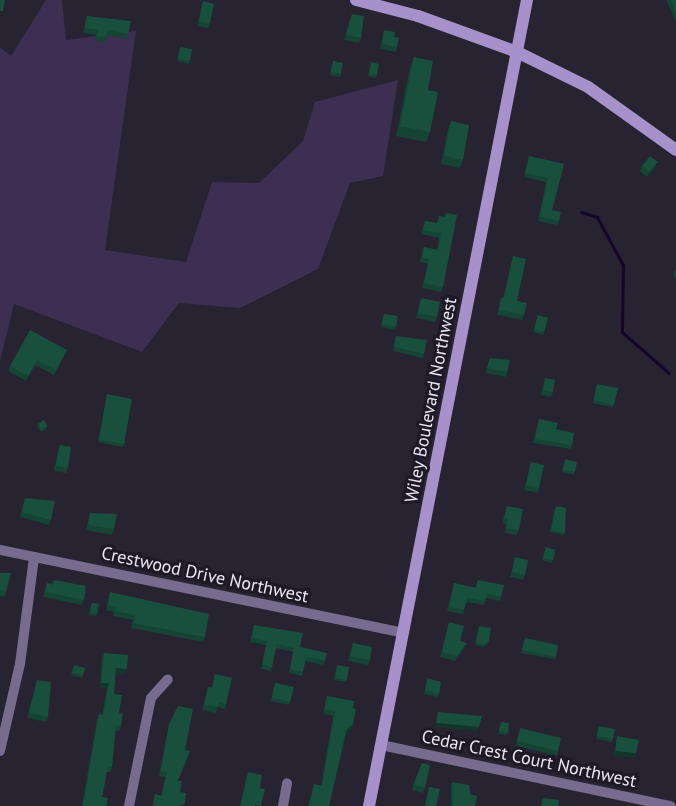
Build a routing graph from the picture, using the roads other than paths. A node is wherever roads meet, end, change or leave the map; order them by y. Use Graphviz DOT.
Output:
graph roads {
  1 [pos="356,0"];
  2 [pos="527,0"];
  3 [pos="517,52"];
  4 [pos="676,150"];
  5 [pos="0,550"];
  6 [pos="34,557"];
  7 [pos="403,633"];
  8 [pos="168,679"];
  9 [pos="381,745"];
  10 [pos="0,751"];
  11 [pos="287,783"];
  12 [pos="129,806"];
  13 [pos="283,806"];
  14 [pos="369,806"];
  15 [pos="671,806"];
  1 -- 3 [label="street"];
  2 -- 3 [label="street, Wiley Boulevard Northwest"];
  3 -- 4 [label="street"];
  3 -- 7 [label="street, Wiley Boulevard Northwest"];
  5 -- 6 [label="street, Crestwood Drive Northwest"];
  6 -- 7 [label="street, Crestwood Drive Northwest"];
  6 -- 10 [label="street"];
  7 -- 9 [label="street, Wiley Boulevard Northwest"];
  8 -- 12 [label="street"];
  9 -- 14 [label="street, Wiley Boulevard Northwest"];
  9 -- 15 [label="street, Cedar Crest Court Northwest"];
  11 -- 13 [label="street"];
}
